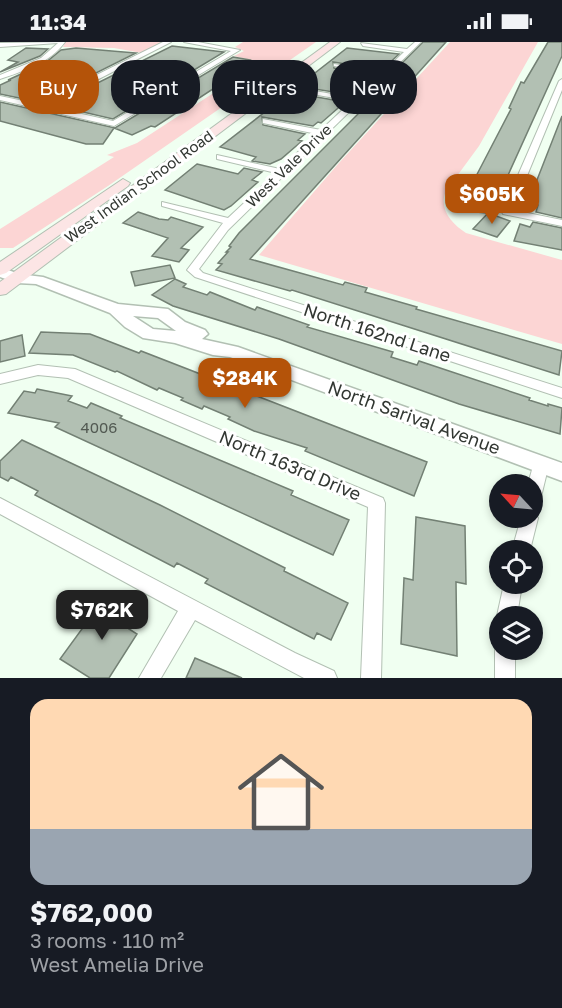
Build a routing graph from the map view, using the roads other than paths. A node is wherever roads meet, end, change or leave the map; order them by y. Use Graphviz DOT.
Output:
graph roads {
  1 [pos="56,42"];
  2 [pos="62,42"];
  3 [pos="168,42"];
  4 [pos="187,42"];
  5 [pos="322,42"];
  6 [pos="336,42"];
  7 [pos="418,42"];
  8 [pos="363,44"];
  9 [pos="0,45"];
  10 [pos="409,51"];
  11 [pos="400,60"];
  12 [pos="99,76"];
  13 [pos="0,77"];
  14 [pos="562,81"];
  15 [pos="0,98"];
  16 [pos="18,102"];
  17 [pos="69,114"];
  18 [pos="343,114"];
  19 [pos="266,121"];
  20 [pos="324,133"];
  21 [pos="220,158"];
  22 [pos="282,172"];
  23 [pos="165,204"];
  24 [pos="231,222"];
  25 [pos="562,223"];
  26 [pos="13,270"];
  27 [pos="193,270"];
  28 [pos="0,290"];
  29 [pos="118,311"];
  30 [pos="232,351"];
  31 [pos="0,379"];
  32 [pos="562,393"];
  33 [pos="541,464"];
  34 [pos="562,472"];
  35 [pos="539,474"];
  36 [pos="0,505"];
  37 [pos="192,607"];
  38 [pos="505,660"];
  39 [pos="149,678"];
  40 [pos="327,678"];
  41 [pos="370,678"];
  42 [pos="505,678"];
  1 -- 9 [label="street"];
  2 -- 13 [label="street"];
  3 -- 12 [label="street"];
  4 -- 17 [label="street"];
  5 -- 26 [label="main road, West Indian School Road"];
  6 -- 26 [label="main road, West Indian School Road"];
  7 -- 10 [label="street, West Vale Drive"];
  8 -- 10 [label="street"];
  10 -- 11 [label="street, West Vale Drive"];
  14 -- 25 [label="street"];
  15 -- 16 [label="street"];
  18 -- 20 [label="street, West Vale Drive"];
  19 -- 20 [label="street"];
  20 -- 22 [label="street, West Vale Drive"];
  21 -- 22 [label="street"];
  22 -- 24 [label="street, West Vale Drive"];
  23 -- 24 [label="street"];
  24 -- 27 [label="street, West Vale Drive"];
  26 -- 28 [label="main road, West Indian School Road"];
  26 -- 29 [label="street, North Sarival Avenue"];
  27 -- 32 [label="street, North 162nd Lane"];
  29 -- 30 [label="street, North Sarival Avenue"];
  29 -- 30 [label="street, North Sarival Avenue"];
  30 -- 33 [label="street, North Sarival Avenue"];
  31 -- 41 [label="street, North 163rd Drive"];
  33 -- 34 [label="street, North Sarival Avenue"];
  33 -- 35 [label="street"];
  36 -- 37 [label="street"];
  37 -- 39 [label="street"];
  37 -- 40 [label="street"];
  38 -- 42 [label="street"];
}
